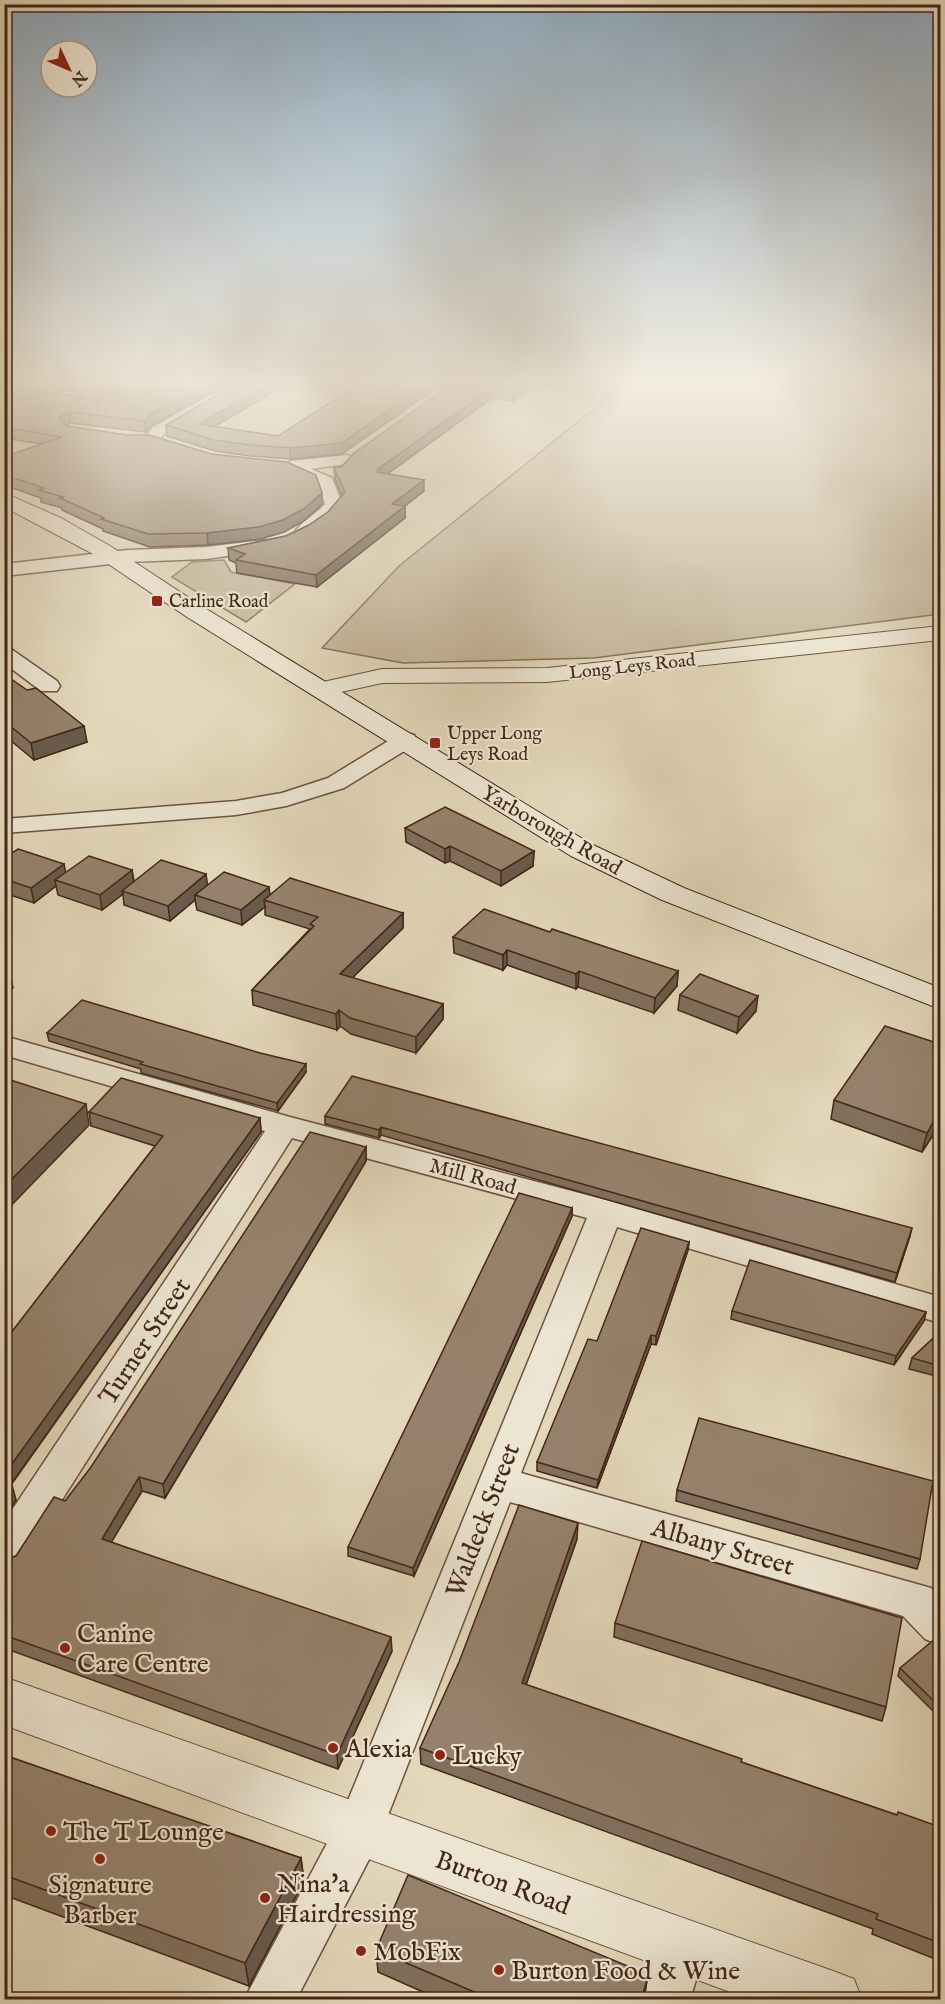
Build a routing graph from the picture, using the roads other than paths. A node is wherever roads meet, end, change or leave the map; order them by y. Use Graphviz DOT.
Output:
graph roads {
  1 [pos="305,473"];
  2 [pos="336,473"];
  3 [pos="326,482"];
  4 [pos="4,499"];
  5 [pos="162,556"];
  6 [pos="113,558"];
  7 [pos="4,570"];
  8 [pos="136,572"];
  9 [pos="940,633"];
  10 [pos="4,653"];
  11 [pos="49,686"];
  12 [pos="323,689"];
  13 [pos="406,740"];
  14 [pos="4,826"];
  15 [pos="940,999"];
  16 [pos="4,1045"];
  17 [pos="284,1126"];
  18 [pos="606,1212"];
  19 [pos="940,1310"];
  20 [pos="497,1482"];
  21 [pos="4,1557"];
  22 [pos="940,1626"];
  23 [pos="4,1701"];
  24 [pos="359,1830"];
  25 [pos="681,1946"];
  26 [pos="270,2000"];
  27 [pos="665,2000"];
  28 [pos="833,2000"];
  1 -- 3 [label="street"];
  2 -- 3 [label="street"];
  3 -- 5 [label="street"];
  4 -- 6 [label="main road, Yarborough Road"];
  5 -- 6 [label="street"];
  5 -- 8 [label="street"];
  6 -- 7 [label="street"];
  6 -- 8 [label="main road, Yarborough Road"];
  8 -- 12 [label="main road, Yarborough Road"];
  9 -- 12 [label="main road, Long Leys Road"];
  10 -- 11 [label="street"];
  12 -- 13 [label="main road, Yarborough Road"];
  13 -- 14 [label="street"];
  13 -- 15 [label="main road, Yarborough Road"];
  16 -- 17 [label="street, Mill Road"];
  17 -- 18 [label="street, Mill Road"];
  17 -- 21 [label="street, Turner Street"];
  18 -- 19 [label="street, Mill Road"];
  18 -- 20 [label="street, Waldeck Street"];
  20 -- 22 [label="street, Albany Street"];
  20 -- 24 [label="street, Waldeck Street"];
  23 -- 24 [label="main road, Burton Road"];
  24 -- 25 [label="main road, Burton Road"];
  24 -- 26 [label="street, Waldeck Street"];
  25 -- 27 [label="street"];
  25 -- 28 [label="main road, Burton Road"];
}
